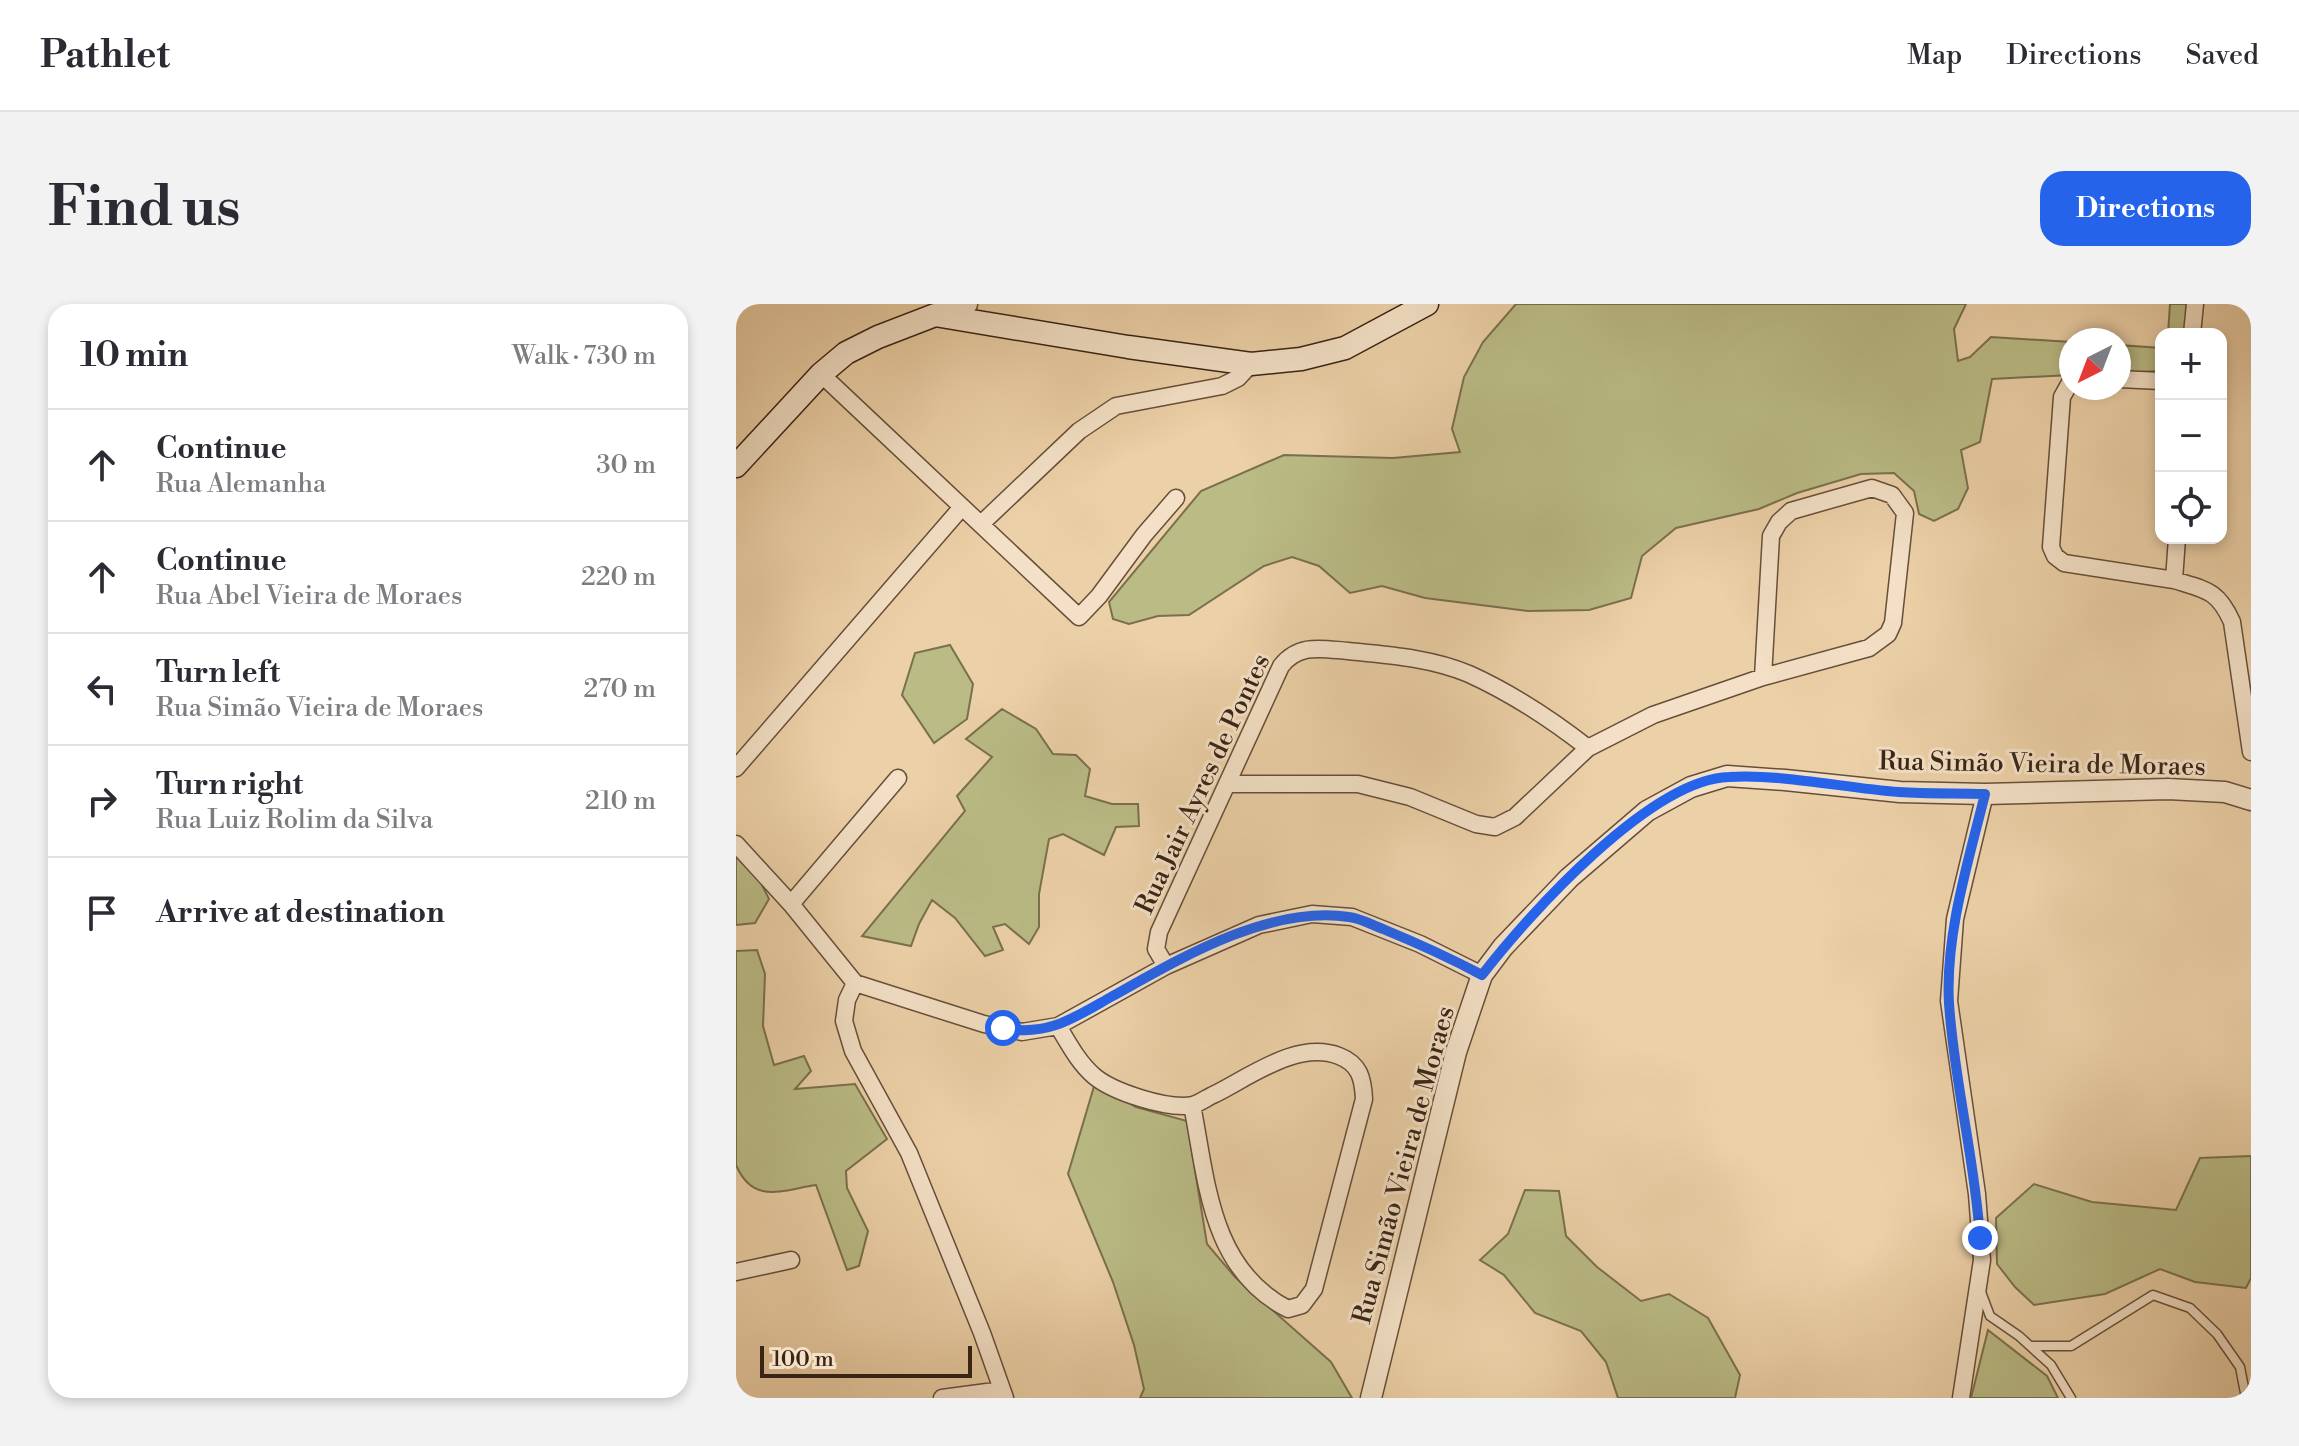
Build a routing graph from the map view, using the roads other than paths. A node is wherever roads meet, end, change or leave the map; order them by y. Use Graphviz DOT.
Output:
graph roads {
  1 [pos="967,304"];
  2 [pos="1427,304"];
  3 [pos="2195,304"];
  4 [pos="935,315"];
  5 [pos="2193,328"];
  6 [pos="1251,364"];
  7 [pos="821,374"];
  8 [pos="2131,380"];
  9 [pos="2155,381"];
  10 [pos="2062,400"];
  11 [pos="736,466"];
  12 [pos="1176,498"];
  13 [pos="962,507"];
  14 [pos="981,524"];
  15 [pos="2177,544"];
  16 [pos="2174,580"];
  17 [pos="1763,677"];
  18 [pos="1588,748"];
  19 [pos="2251,752"];
  20 [pos="736,768"];
  21 [pos="898,778"];
  22 [pos="1228,784"];
  23 [pos="1985,794"];
  24 [pos="2251,800"];
  25 [pos="736,844"];
  26 [pos="791,904"];
  27 [pos="1166,966"];
  28 [pos="1482,975"];
  29 [pos="855,983"];
  30 [pos="1058,1026"];
  31 [pos="1192,1105"];
  32 [pos="791,1260"];
  33 [pos="736,1272"];
  34 [pos="1979,1289"];
  35 [pos="2031,1346"];
  36 [pos="1003,1394"];
  37 [pos="942,1398"];
  38 [pos="1371,1398"];
  39 [pos="1961,1398"];
  40 [pos="2071,1398"];
  41 [pos="2246,1398"];
  1 -- 4 [label="street"];
  2 -- 6 [label="main road"];
  3 -- 5 [label="street"];
  4 -- 6 [label="main road"];
  4 -- 7 [label="main road"];
  6 -- 14 [label="street"];
  7 -- 11 [label="main road"];
  7 -- 13 [label="street"];
  8 -- 9 [label="street"];
  10 -- 16 [label="street"];
  12 -- 14 [label="street"];
  13 -- 14 [label="street"];
  13 -- 20 [label="street"];
  15 -- 16 [label="street"];
  16 -- 19 [label="street"];
  17 -- 17 [label="street"];
  17 -- 18 [label="street"];
  18 -- 22 [label="street"];
  18 -- 22 [label="street, Rua Jair Ayres de Pontes"];
  21 -- 26 [label="street"];
  22 -- 27 [label="street, Rua Jair Ayres de Pontes"];
  23 -- 24 [label="street, Rua Simão Vieira de Moraes"];
  23 -- 28 [label="street, Rua Simão Vieira de Moraes"];
  23 -- 34 [label="street"];
  25 -- 26 [label="street"];
  26 -- 29 [label="street"];
  27 -- 28 [label="street"];
  27 -- 30 [label="street"];
  28 -- 38 [label="street, Rua Simão Vieira de Moraes"];
  29 -- 30 [label="street"];
  29 -- 36 [label="street"];
  30 -- 31 [label="street"];
  31 -- 31 [label="street"];
  32 -- 33 [label="street"];
  34 -- 35 [label="lane"];
  34 -- 39 [label="street"];
  35 -- 40 [label="lane"];
  35 -- 41 [label="lane"];
  36 -- 37 [label="street"];
}
